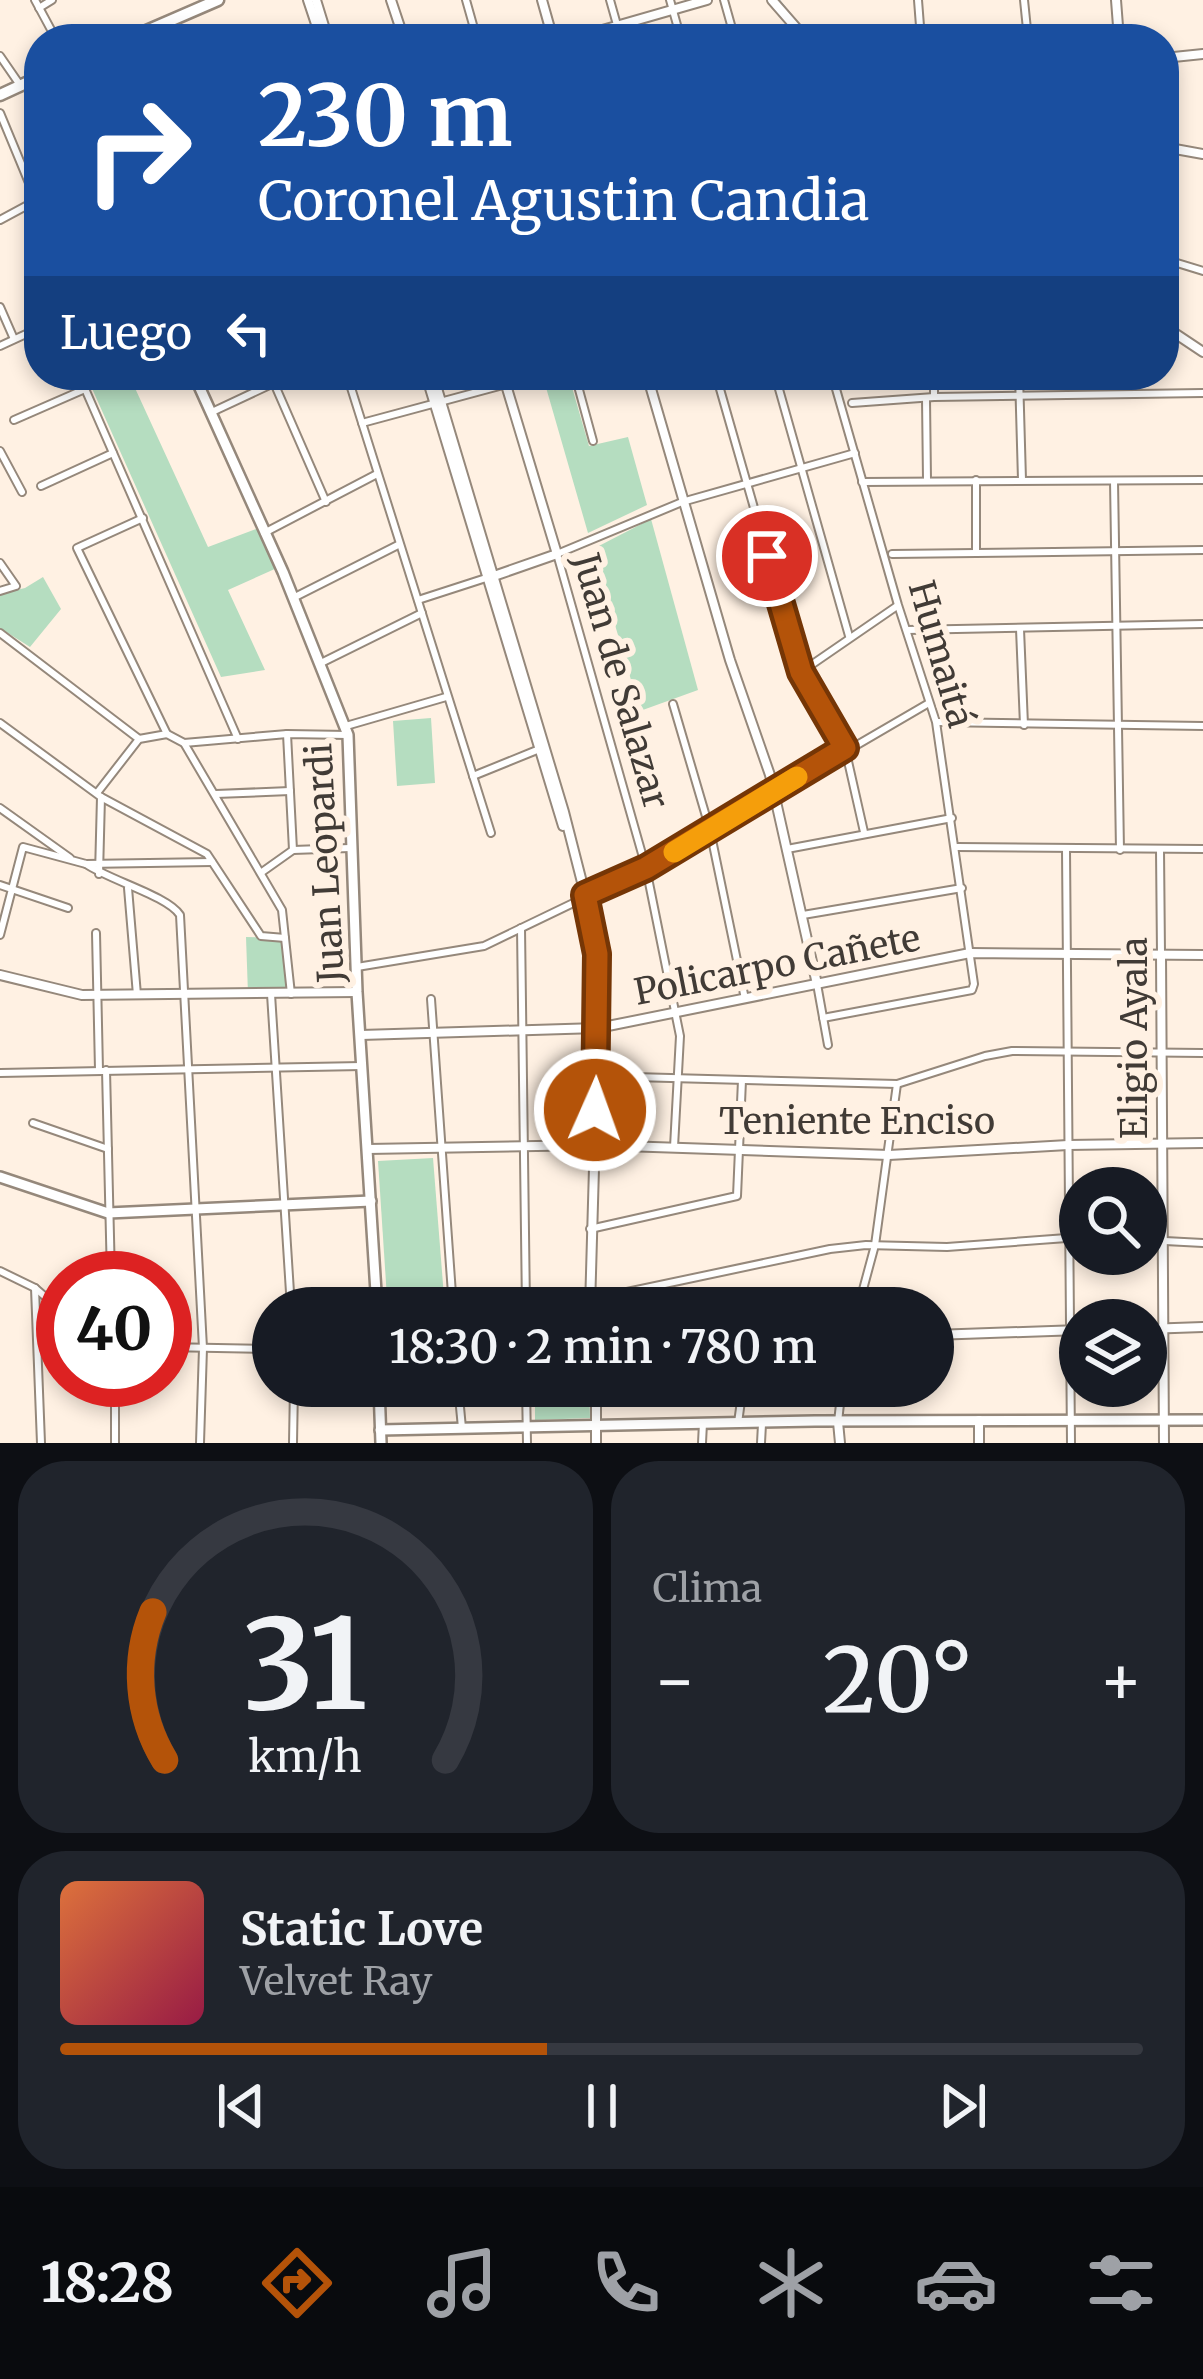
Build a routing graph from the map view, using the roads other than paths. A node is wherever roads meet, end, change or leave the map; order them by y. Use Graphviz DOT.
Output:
graph roads {
  1 [pos="52,0"];
  2 [pos="218,0"];
  3 [pos="707,0"];
  4 [pos="772,0"];
  5 [pos="37,4"];
  6 [pos="671,5"];
  7 [pos="171,24"];
  8 [pos="622,24"];
  9 [pos="793,24"];
  10 [pos="0,56"];
  11 [pos="24,83"];
  12 [pos="20,85"];
  13 [pos="0,95"];
  14 [pos="0,113"];
  15 [pos="24,169"];
  16 [pos="0,307"];
  17 [pos="24,335"];
  18 [pos="14,339"];
  19 [pos="0,346"];
  20 [pos="83,390"];
  21 [pos="85,390"];
  22 [pos="201,390"];
  23 [pos="259,390"];
  24 [pos="277,390"];
  25 [pos="351,390"];
  26 [pos="434,390"];
  27 [pos="472,390"];
  28 [pos="507,390"];
  29 [pos="579,390"];
  30 [pos="651,390"];
  31 [pos="720,390"];
  32 [pos="779,390"];
  33 [pos="836,390"];
  34 [pos="931,390"];
  35 [pos="1020,390"];
  36 [pos="1203,393"];
  37 [pos="930,397"];
  38 [pos="1020,397"];
  39 [pos="437,401"];
  40 [pos="852,403"];
  41 [pos="212,412"];
  42 [pos="14,420"];
  43 [pos="362,423"];
  44 [pos="593,441"];
  45 [pos="0,451"];
  46 [pos="113,453"];
  47 [pos="855,453"];
  48 [pos="802,468"];
  49 [pos="377,474"];
  50 [pos="926,479"];
  51 [pos="976,480"];
  52 [pos="1022,480"];
  53 [pos="1203,480"];
  54 [pos="1114,481"];
  55 [pos="862,482"];
  56 [pos="747,484"];
  57 [pos="41,485"];
  58 [pos="22,491"];
  59 [pos="326,502"];
  60 [pos="682,502"];
  61 [pos="143,518"];
  62 [pos="264,533"];
  63 [pos="398,544"];
  64 [pos="1116,550"];
  65 [pos="1203,550"];
  66 [pos="976,551"];
  67 [pos="556,554"];
  68 [pos="892,554"];
  69 [pos="0,562"];
  70 [pos="490,577"];
  71 [pos="0,591"];
  72 [pos="293,598"];
  73 [pos="418,600"];
  74 [pos="898,605"];
  75 [pos="422,613"];
  76 [pos="1203,624"];
  77 [pos="1116,625"];
  78 [pos="1020,629"];
  79 [pos="906,630"];
  80 [pos="0,632"];
  81 [pos="849,636"];
  82 [pos="320,662"];
  83 [pos="801,672"];
  84 [pos="446,698"];
  85 [pos="929,703"];
  86 [pos="673,704"];
  87 [pos="936,722"];
  88 [pos="0,723"];
  89 [pos="1024,725"];
  90 [pos="1118,725"];
  91 [pos="1203,726"];
  92 [pos="347,730"];
  93 [pos="167,734"];
  94 [pos="287,734"];
  95 [pos="139,739"];
  96 [pos="238,739"];
  97 [pos="184,743"];
  98 [pos="542,748"];
  99 [pos="845,748"];
  100 [pos="473,776"];
  101 [pos="290,791"];
  102 [pos="773,791"];
  103 [pos="216,794"];
  104 [pos="99,795"];
  105 [pos="0,808"];
  106 [pos="952,818"];
  107 [pos="710,830"];
  108 [pos="863,832"];
  109 [pos="491,833"];
  110 [pos="957,847"];
  111 [pos="353,848"];
  112 [pos="787,849"];
  113 [pos="1160,849"];
  114 [pos="292,850"];
  115 [pos="1066,850"];
  116 [pos="1120,850"];
  117 [pos="1203,850"];
  118 [pos="212,862"];
  119 [pos="101,863"];
  120 [pos="81,864"];
  121 [pos="646,868"];
  122 [pos="261,872"];
  123 [pos="99,874"];
  124 [pos="0,885"];
  125 [pos="128,888"];
  126 [pos="962,888"];
  127 [pos="11,892"];
  128 [pos="585,895"];
  129 [pos="68,908"];
  130 [pos="802,915"];
  131 [pos="520,928"];
  132 [pos="96,933"];
  133 [pos="0,935"];
  134 [pos="285,938"];
  135 [pos="970,953"];
  136 [pos="1068,954"];
  137 [pos="1161,954"];
  138 [pos="1203,955"];
  139 [pos="357,967"];
  140 [pos="0,975"];
  141 [pos="817,984"];
  142 [pos="357,992"];
  143 [pos="271,994"];
  144 [pos="291,994"];
  145 [pos="95,995"];
  146 [pos="136,995"];
  147 [pos="184,995"];
  148 [pos="431,999"];
  149 [pos="745,999"];
  150 [pos="676,1013"];
  151 [pos="823,1018"];
  152 [pos="598,1028"];
  153 [pos="523,1032"];
  154 [pos="433,1034"];
  155 [pos="361,1035"];
  156 [pos="828,1045"];
  157 [pos="1070,1051"];
  158 [pos="1161,1053"];
  159 [pos="1203,1053"];
  160 [pos="362,1066"];
  161 [pos="277,1068"];
  162 [pos="189,1069"];
  163 [pos="102,1070"];
  164 [pos="0,1073"];
  165 [pos="596,1076"];
  166 [pos="680,1076"];
  167 [pos="742,1078"];
  168 [pos="897,1084"];
  169 [pos="33,1123"];
  170 [pos="1161,1143"];
  171 [pos="1203,1143"];
  172 [pos="594,1144"];
  173 [pos="522,1145"];
  174 [pos="1069,1145"];
  175 [pos="674,1147"];
  176 [pos="440,1148"];
  177 [pos="740,1148"];
  178 [pos="368,1149"];
  179 [pos="108,1150"];
  180 [pos="889,1155"];
  181 [pos="1069,1167"];
  182 [pos="1161,1167"];
  183 [pos="0,1177"];
  184 [pos="370,1201"];
  185 [pos="285,1206"];
  186 [pos="195,1210"];
  187 [pos="108,1213"];
  188 [pos="590,1229"];
  189 [pos="1059,1237"];
  190 [pos="1167,1240"];
  191 [pos="1203,1243"];
  192 [pos="875,1245"];
  193 [pos="110,1251"];
  194 [pos="0,1271"];
  195 [pos="291,1287"];
  196 [pos="375,1287"];
  197 [pos="451,1287"];
  198 [pos="526,1287"];
  199 [pos="590,1287"];
  200 [pos="664,1287"];
  201 [pos="864,1287"];
  202 [pos="35,1288"];
  203 [pos="1203,1327"];
  204 [pos="1167,1329"];
  205 [pos="1059,1331"];
  206 [pos="954,1334"];
  207 [pos="192,1348"];
  208 [pos="203,1348"];
  209 [pos="252,1348"];
  210 [pos="115,1407"];
  211 [pos="294,1407"];
  212 [pos="379,1407"];
  213 [pos="460,1407"];
  214 [pos="526,1407"];
  215 [pos="596,1407"];
  216 [pos="740,1407"];
  217 [pos="840,1407"];
  218 [pos="1071,1407"];
  219 [pos="1163,1407"];
  220 [pos="979,1420"];
  221 [pos="1203,1420"];
  222 [pos="1070,1421"];
  223 [pos="1163,1421"];
  224 [pos="703,1422"];
  225 [pos="838,1422"];
  226 [pos="738,1423"];
  227 [pos="596,1424"];
  228 [pos="762,1424"];
  229 [pos="526,1427"];
  230 [pos="462,1428"];
  231 [pos="380,1430"];
  232 [pos="41,1443"];
  233 [pos="115,1443"];
  234 [pos="200,1443"];
  235 [pos="293,1443"];
  236 [pos="381,1443"];
  237 [pos="462,1443"];
  238 [pos="527,1443"];
  239 [pos="596,1443"];
  240 [pos="702,1443"];
  241 [pos="760,1443"];
  242 [pos="841,1443"];
  243 [pos="979,1443"];
  244 [pos="1071,1443"];
  245 [pos="1164,1443"];
  1 -- 5 [label="street"];
  2 -- 7 [label="main road"];
  3 -- 6 [label="street"];
  4 -- 9 [label="street"];
  6 -- 8 [label="street"];
  10 -- 12 [label="street"];
  11 -- 12 [label="main road"];
  12 -- 13 [label="main road"];
  14 -- 15 [label="street"];
  16 -- 18 [label="street"];
  17 -- 18 [label="street"];
  18 -- 19 [label="street"];
  20 -- 42 [label="street"];
  21 -- 46 [label="street"];
  22 -- 41 [label="main road, Juan Leopardi"];
  23 -- 41 [label="street"];
  24 -- 59 [label="street"];
  25 -- 43 [label="street"];
  26 -- 39 [label="street"];
  27 -- 39 [label="street"];
  28 -- 67 [label="street, Juan de Salazar"];
  29 -- 44 [label="street"];
  30 -- 60 [label="street"];
  31 -- 56 [label="street"];
  32 -- 48 [label="street"];
  33 -- 47 [label="street, Humaitá"];
  34 -- 37 [label="street"];
  35 -- 38 [label="street"];
  36 -- 38 [label="street"];
  37 -- 38 [label="street"];
  37 -- 40 [label="street"];
  37 -- 50 [label="street"];
  38 -- 52 [label="street"];
  39 -- 43 [label="street"];
  39 -- 70 [label="street"];
  41 -- 62 [label="main road, Juan Leopardi"];
  43 -- 49 [label="street"];
  45 -- 58 [label="street"];
  46 -- 57 [label="street"];
  46 -- 61 [label="street"];
  47 -- 48 [label="street"];
  47 -- 55 [label="street, Humaitá"];
  48 -- 56 [label="street"];
  48 -- 81 [label="street"];
  49 -- 59 [label="street"];
  49 -- 63 [label="street"];
  50 -- 51 [label="street"];
  50 -- 55 [label="street"];
  51 -- 52 [label="street"];
  51 -- 66 [label="street"];
  52 -- 54 [label="street"];
  53 -- 54 [label="street"];
  54 -- 64 [label="street"];
  55 -- 74 [label="street, Humaitá"];
  56 -- 60 [label="street"];
  56 -- 83 [label="street"];
  59 -- 62 [label="street"];
  60 -- 67 [label="street"];
  60 -- 102 [label="street"];
  61 -- 93 [label="street"];
  61 -- 96 [label="street"];
  62 -- 72 [label="main road, Juan Leopardi"];
  63 -- 72 [label="street"];
  63 -- 73 [label="street"];
  64 -- 65 [label="street"];
  64 -- 66 [label="street"];
  64 -- 77 [label="street"];
  66 -- 68 [label="street"];
  67 -- 70 [label="street"];
  67 -- 121 [label="street, Juan de Salazar"];
  69 -- 71 [label="street"];
  70 -- 73 [label="street"];
  70 -- 98 [label="street"];
  72 -- 82 [label="main road, Juan Leopardi"];
  73 -- 75 [label="street"];
  74 -- 79 [label="street, Humaitá"];
  74 -- 81 [label="street"];
  75 -- 82 [label="street"];
  75 -- 84 [label="street"];
  76 -- 77 [label="street"];
  77 -- 78 [label="street"];
  77 -- 90 [label="street"];
  78 -- 79 [label="street"];
  78 -- 89 [label="street"];
  79 -- 85 [label="street, Humaitá"];
  80 -- 95 [label="street"];
  81 -- 83 [label="street"];
  82 -- 92 [label="main road, Juan Leopardi"];
  83 -- 99 [label="street"];
  84 -- 92 [label="street"];
  84 -- 100 [label="street"];
  85 -- 87 [label="street, Humaitá"];
  85 -- 99 [label="street"];
  86 -- 107 [label="street"];
  87 -- 89 [label="street"];
  87 -- 106 [label="street, Humaitá"];
  88 -- 104 [label="street"];
  89 -- 90 [label="street"];
  90 -- 91 [label="street"];
  90 -- 116 [label="street"];
  92 -- 94 [label="street"];
  92 -- 111 [label="main road, Juan Leopardi"];
  93 -- 95 [label="street"];
  93 -- 97 [label="street"];
  94 -- 96 [label="street"];
  94 -- 101 [label="street"];
  95 -- 104 [label="street"];
  96 -- 97 [label="street"];
  97 -- 103 [label="street"];
  98 -- 100 [label="street"];
  98 -- 128 [label="street"];
  99 -- 102 [label="street"];
  99 -- 108 [label="street"];
  100 -- 109 [label="street"];
  101 -- 103 [label="street"];
  101 -- 114 [label="street"];
  102 -- 107 [label="street"];
  102 -- 112 [label="street"];
  103 -- 122 [label="street"];
  104 -- 118 [label="street"];
  104 -- 119 [label="street"];
  105 -- 120 [label="street"];
  106 -- 108 [label="street"];
  106 -- 110 [label="street, Humaitá"];
  107 -- 121 [label="street"];
  107 -- 149 [label="street"];
  108 -- 112 [label="street"];
  110 -- 115 [label="street"];
  110 -- 126 [label="street, Humaitá"];
  111 -- 114 [label="street"];
  111 -- 139 [label="main road, Juan Leopardi"];
  112 -- 130 [label="street"];
  113 -- 116 [label="street"];
  113 -- 117 [label="street"];
  113 -- 137 [label="street, Eligio Ayala"];
  114 -- 122 [label="street"];
  115 -- 116 [label="street"];
  115 -- 136 [label="street"];
  118 -- 119 [label="street"];
  118 -- 134 [label="street"];
  119 -- 120 [label="street"];
  119 -- 123 [label="street"];
  120 -- 123 [label="street"];
  120 -- 127 [label="street"];
  121 -- 128 [label="street"];
  121 -- 150 [label="street, Juan de Salazar"];
  122 -- 134 [label="street"];
  123 -- 125 [label="street"];
  124 -- 127 [label="street"];
  125 -- 146 [label="street"];
  125 -- 147 [label="street"];
  126 -- 130 [label="street"];
  126 -- 135 [label="street, Humaitá"];
  127 -- 129 [label="street"];
  127 -- 133 [label="street"];
  128 -- 131 [label="street"];
  128 -- 152 [label="street"];
  130 -- 141 [label="street"];
  131 -- 139 [label="street"];
  131 -- 153 [label="street"];
  132 -- 145 [label="street"];
  134 -- 144 [label="street"];
  135 -- 136 [label="street, Policarpo Cañete"];
  135 -- 141 [label="street, Policarpo Cañete"];
  135 -- 151 [label="street"];
  136 -- 137 [label="street, Policarpo Cañete"];
  136 -- 157 [label="street"];
  137 -- 138 [label="street, Policarpo Cañete"];
  137 -- 158 [label="street, Eligio Ayala"];
  139 -- 142 [label="main road, Juan Leopardi"];
  140 -- 145 [label="street"];
  141 -- 149 [label="street, Policarpo Cañete"];
  141 -- 151 [label="street"];
  142 -- 144 [label="street"];
  142 -- 155 [label="main road, Juan Leopardi"];
  143 -- 144 [label="street"];
  143 -- 147 [label="street"];
  143 -- 161 [label="street"];
  145 -- 146 [label="street"];
  145 -- 163 [label="street"];
  146 -- 147 [label="street"];
  147 -- 162 [label="street"];
  148 -- 154 [label="street"];
  149 -- 150 [label="street, Policarpo Cañete"];
  150 -- 152 [label="street, Policarpo Cañete"];
  150 -- 166 [label="street, Juan de Salazar"];
  151 -- 156 [label="street"];
  152 -- 153 [label="street, Policarpo Cañete"];
  152 -- 165 [label="street"];
  153 -- 154 [label="street, Policarpo Cañete"];
  153 -- 173 [label="street"];
  154 -- 155 [label="street, Policarpo Cañete"];
  154 -- 176 [label="street"];
  155 -- 160 [label="main road, Juan Leopardi"];
  157 -- 158 [label="street"];
  157 -- 168 [label="street"];
  157 -- 174 [label="street"];
  158 -- 159 [label="street"];
  158 -- 170 [label="street, Eligio Ayala"];
  160 -- 161 [label="street"];
  160 -- 178 [label="main road, Juan Leopardi"];
  161 -- 162 [label="street"];
  161 -- 185 [label="street"];
  162 -- 163 [label="street"];
  162 -- 186 [label="street"];
  163 -- 164 [label="street"];
  163 -- 179 [label="street"];
  165 -- 166 [label="street"];
  165 -- 172 [label="street"];
  166 -- 167 [label="street"];
  166 -- 175 [label="street, Juan de Salazar"];
  167 -- 168 [label="street"];
  167 -- 177 [label="street"];
  168 -- 180 [label="street"];
  169 -- 179 [label="street"];
  170 -- 171 [label="street, Teniente Enciso"];
  170 -- 174 [label="street, Teniente Enciso"];
  170 -- 182 [label="street, Eligio Ayala"];
  172 -- 173 [label="street, Teniente Enciso"];
  172 -- 175 [label="street, Teniente Enciso"];
  172 -- 188 [label="street"];
  173 -- 176 [label="street, Teniente Enciso"];
  173 -- 198 [label="street"];
  174 -- 180 [label="street, Teniente Enciso"];
  174 -- 181 [label="street"];
  175 -- 177 [label="street, Teniente Enciso"];
  176 -- 178 [label="street, Teniente Enciso"];
  176 -- 197 [label="street"];
  177 -- 180 [label="street, Teniente Enciso"];
  177 -- 188 [label="street"];
  178 -- 184 [label="main road, Juan Leopardi"];
  179 -- 187 [label="street"];
  180 -- 192 [label="street"];
  183 -- 187 [label="main road"];
  184 -- 185 [label="main road"];
  184 -- 196 [label="main road, Juan Leopardi"];
  185 -- 186 [label="main road"];
  185 -- 195 [label="street"];
  186 -- 187 [label="main road"];
  186 -- 208 [label="street"];
  187 -- 193 [label="street"];
  188 -- 199 [label="street"];
  189 -- 192 [label="street"];
  190 -- 191 [label="street"];
  192 -- 200 [label="street"];
  192 -- 201 [label="street"];
  194 -- 202 [label="street"];
  202 -- 232 [label="street"];
  203 -- 204 [label="street"];
  205 -- 206 [label="street"];
  207 -- 208 [label="street"];
  208 -- 209 [label="street"];
  208 -- 234 [label="street"];
  210 -- 233 [label="street"];
  211 -- 235 [label="street"];
  212 -- 231 [label="main road"];
  213 -- 230 [label="street"];
  214 -- 229 [label="street"];
  215 -- 227 [label="street"];
  216 -- 226 [label="street"];
  217 -- 225 [label="street"];
  218 -- 222 [label="street"];
  219 -- 223 [label="street, Eligio Ayala"];
  220 -- 222 [label="main road"];
  220 -- 225 [label="main road"];
  220 -- 243 [label="street"];
  221 -- 223 [label="main road"];
  222 -- 223 [label="main road"];
  222 -- 244 [label="street"];
  223 -- 245 [label="street, Eligio Ayala"];
  224 -- 226 [label="main road"];
  224 -- 227 [label="main road"];
  224 -- 240 [label="street"];
  225 -- 228 [label="main road"];
  225 -- 242 [label="street"];
  226 -- 228 [label="main road"];
  227 -- 229 [label="main road"];
  227 -- 239 [label="street"];
  228 -- 241 [label="street"];
  229 -- 230 [label="main road"];
  229 -- 238 [label="street"];
  230 -- 231 [label="main road"];
  230 -- 237 [label="street"];
  231 -- 236 [label="main road"];
}
